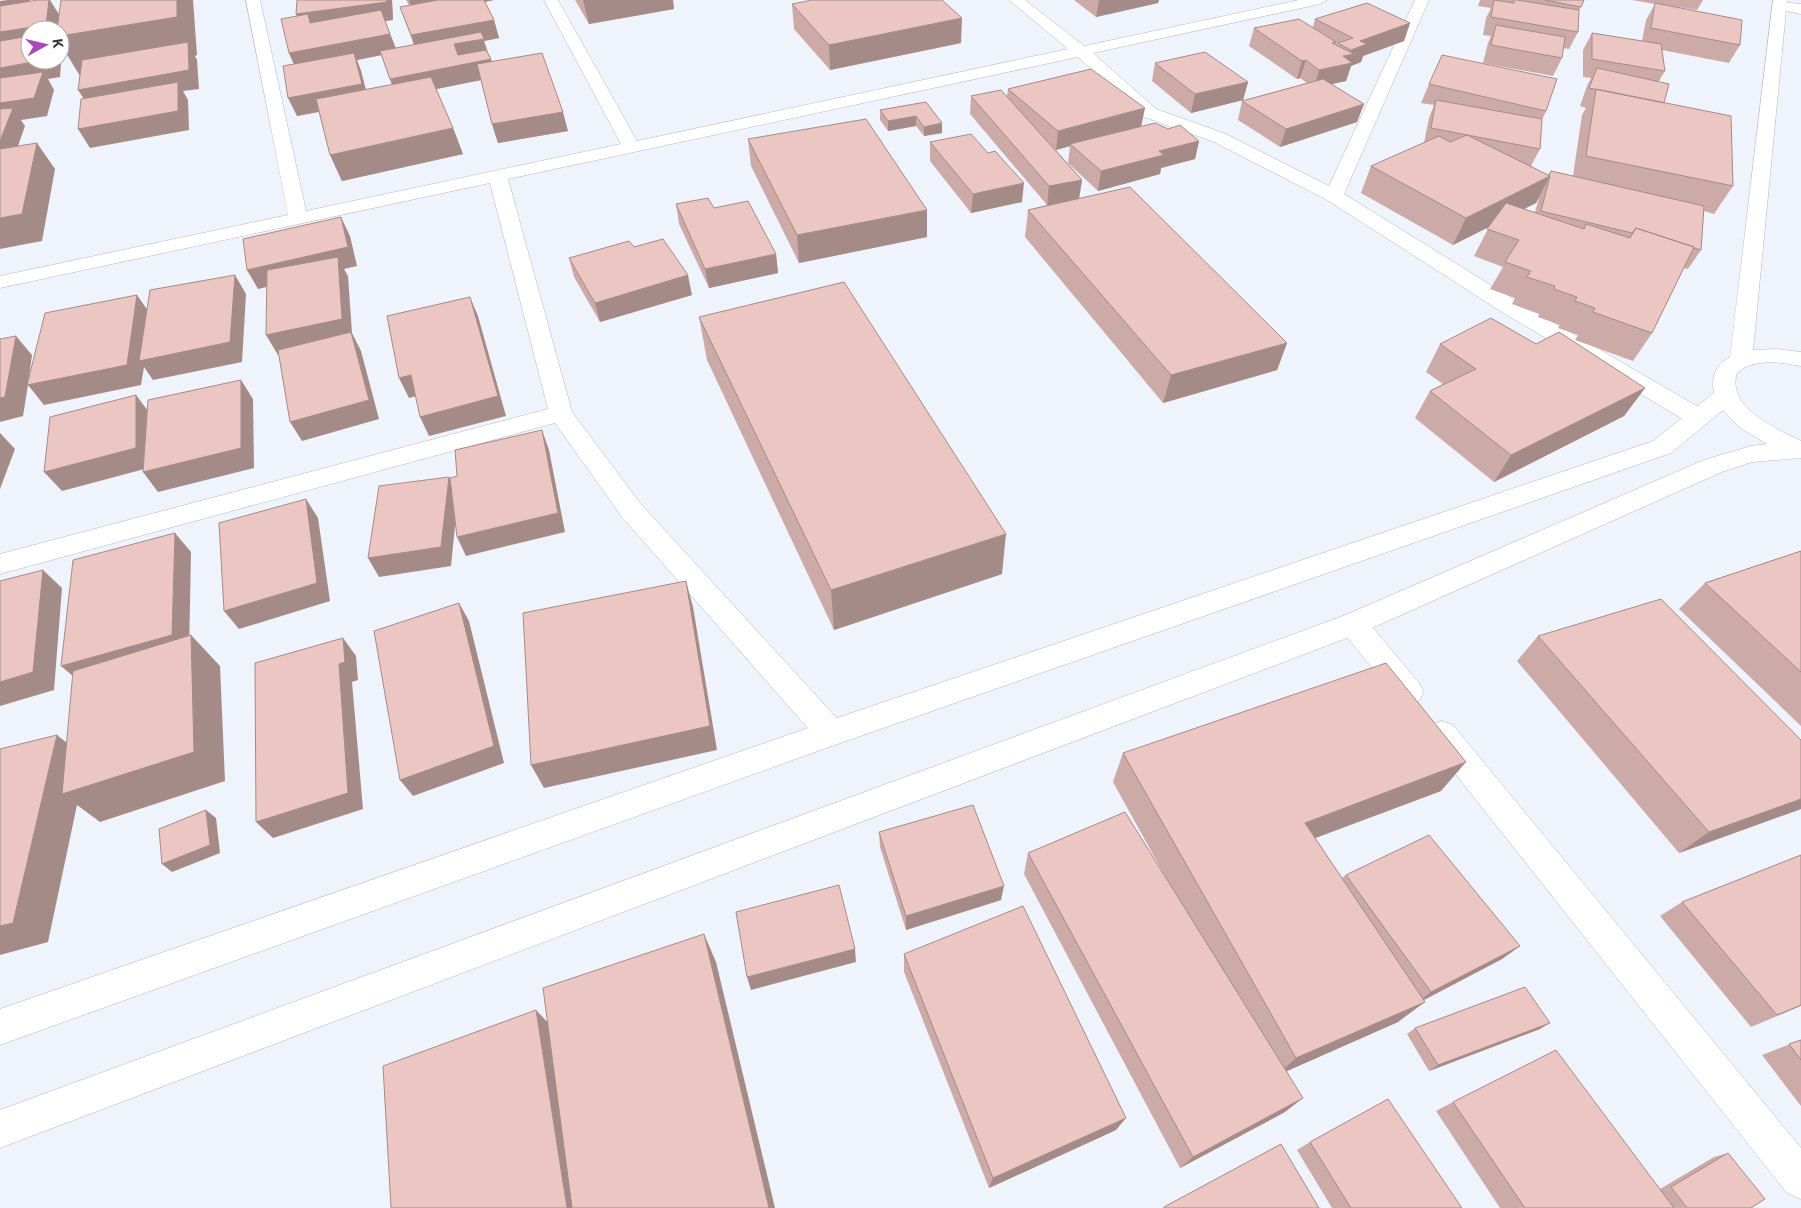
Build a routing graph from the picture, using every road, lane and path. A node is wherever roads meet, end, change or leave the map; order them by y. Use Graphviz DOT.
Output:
graph roads {
  1 [pos="253,0"];
  2 [pos="551,0"];
  3 [pos="1016,0"];
  4 [pos="1320,0"];
  5 [pos="1422,0"];
  6 [pos="1780,3"];
  7 [pos="1801,9"];
  8 [pos="1082,52"];
  9 [pos="632,148"];
  10 [pos="498,176"];
  11 [pos="1334,196"];
  12 [pos="298,217"];
  13 [pos="0,282"];
  14 [pos="1741,359"];
  15 [pos="1801,359"];
  16 [pos="1726,396"];
  17 [pos="561,414"];
  18 [pos="1699,418"];
  19 [pos="1800,450"];
  20 [pos="0,564"];
  21 [pos="1353,624"];
  22 [pos="831,733"];
  23 [pos="0,1027"];
  24 [pos="0,1129"];
  25 [pos="1801,1179"];
  1 -- 12 [label="street"];
  2 -- 9 [label="street"];
  3 -- 8 [label="street"];
  4 -- 8 [label="street"];
  5 -- 11 [label="street"];
  6 -- 7 [label="street"];
  6 -- 14 [label="street"];
  8 -- 9 [label="street"];
  8 -- 11 [label="street"];
  9 -- 10 [label="street"];
  10 -- 12 [label="street"];
  10 -- 17 [label="street"];
  11 -- 18 [label="street"];
  12 -- 13 [label="street"];
  14 -- 15 [label="street"];
  14 -- 16 [label="street"];
  16 -- 18 [label="street"];
  16 -- 19 [label="street"];
  17 -- 20 [label="street"];
  17 -- 22 [label="street"];
  18 -- 22 [label="street"];
  19 -- 21 [label="street"];
  21 -- 24 [label="street"];
  21 -- 25 [label="street"];
  22 -- 23 [label="street"];
}
